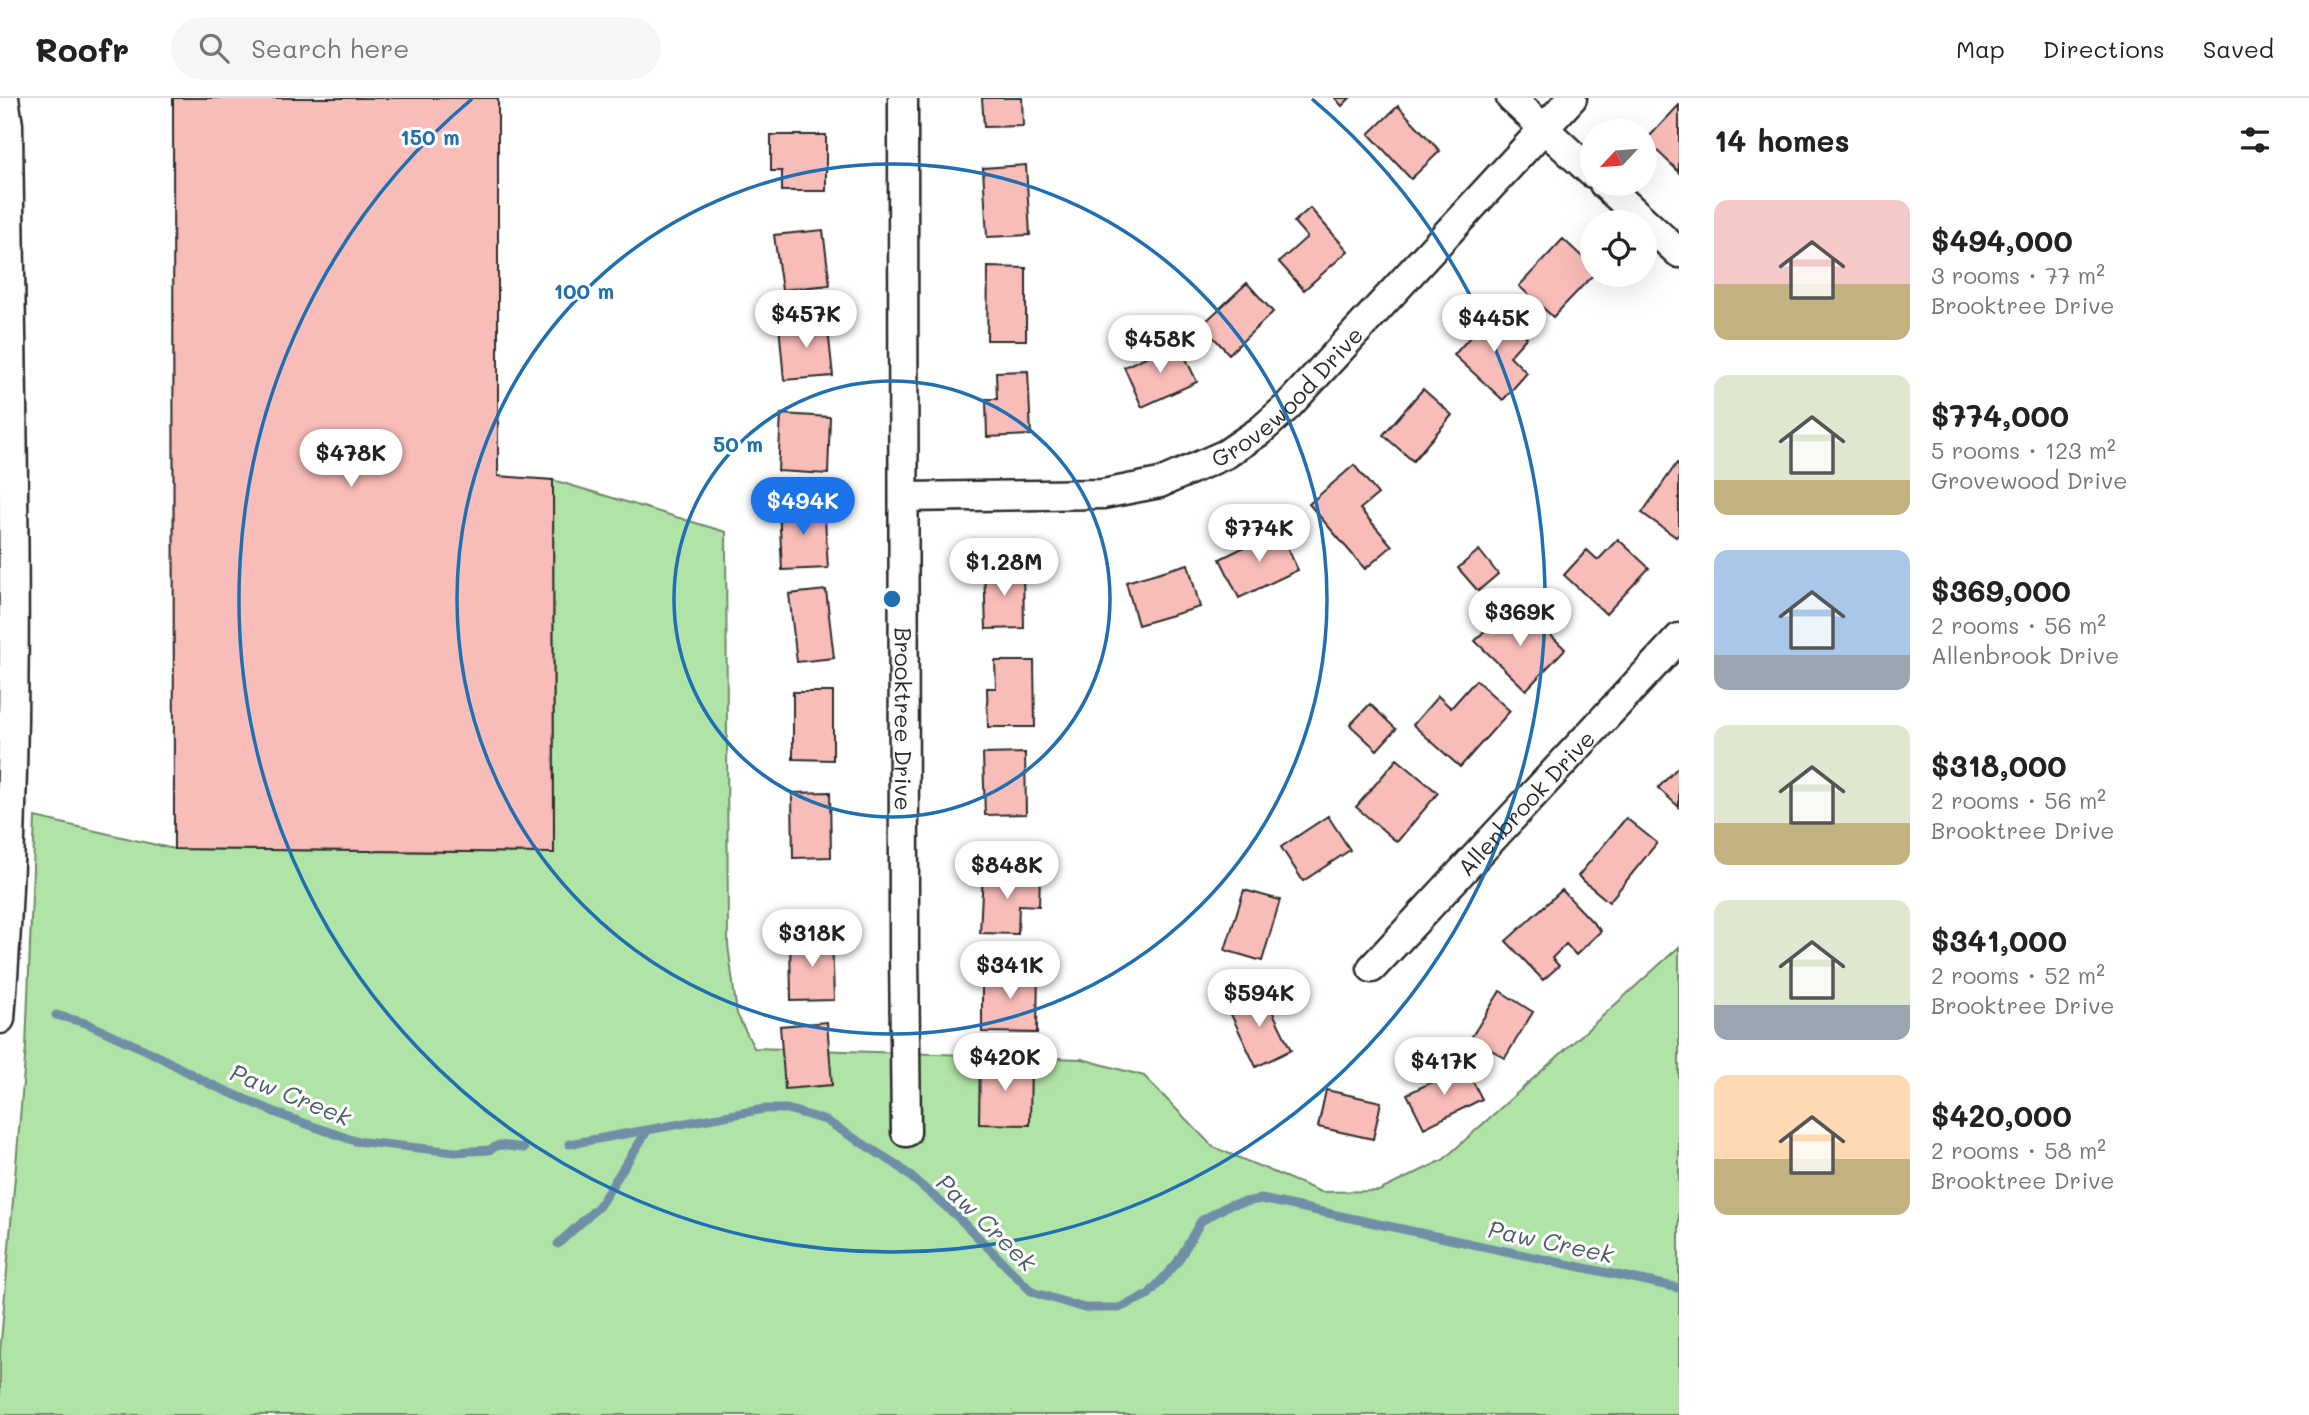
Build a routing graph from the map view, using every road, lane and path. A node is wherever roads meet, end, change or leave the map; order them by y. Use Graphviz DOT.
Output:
graph roads {
  1 [pos="4,98"];
  2 [pos="903,98"];
  3 [pos="1511,98"];
  4 [pos="1572,98"];
  5 [pos="1544,128"];
  6 [pos="1580,162"];
  7 [pos="1617,196"];
  8 [pos="1679,253"];
  9 [pos="904,497"];
  10 [pos="1679,638"];
  11 [pos="1372,968"];
  12 [pos="0,1019"];
  13 [pos="906,1132"];
  1 -- 12 [label="street"];
  2 -- 9 [label="street, Brooktree Drive"];
  3 -- 5 [label="street"];
  4 -- 5 [label="street, Grovewood Drive"];
  5 -- 6 [label="street"];
  5 -- 9 [label="street, Grovewood Drive"];
  7 -- 8 [label="street"];
  9 -- 13 [label="street, Brooktree Drive"];
  10 -- 11 [label="street, Allenbrook Drive"];
}
